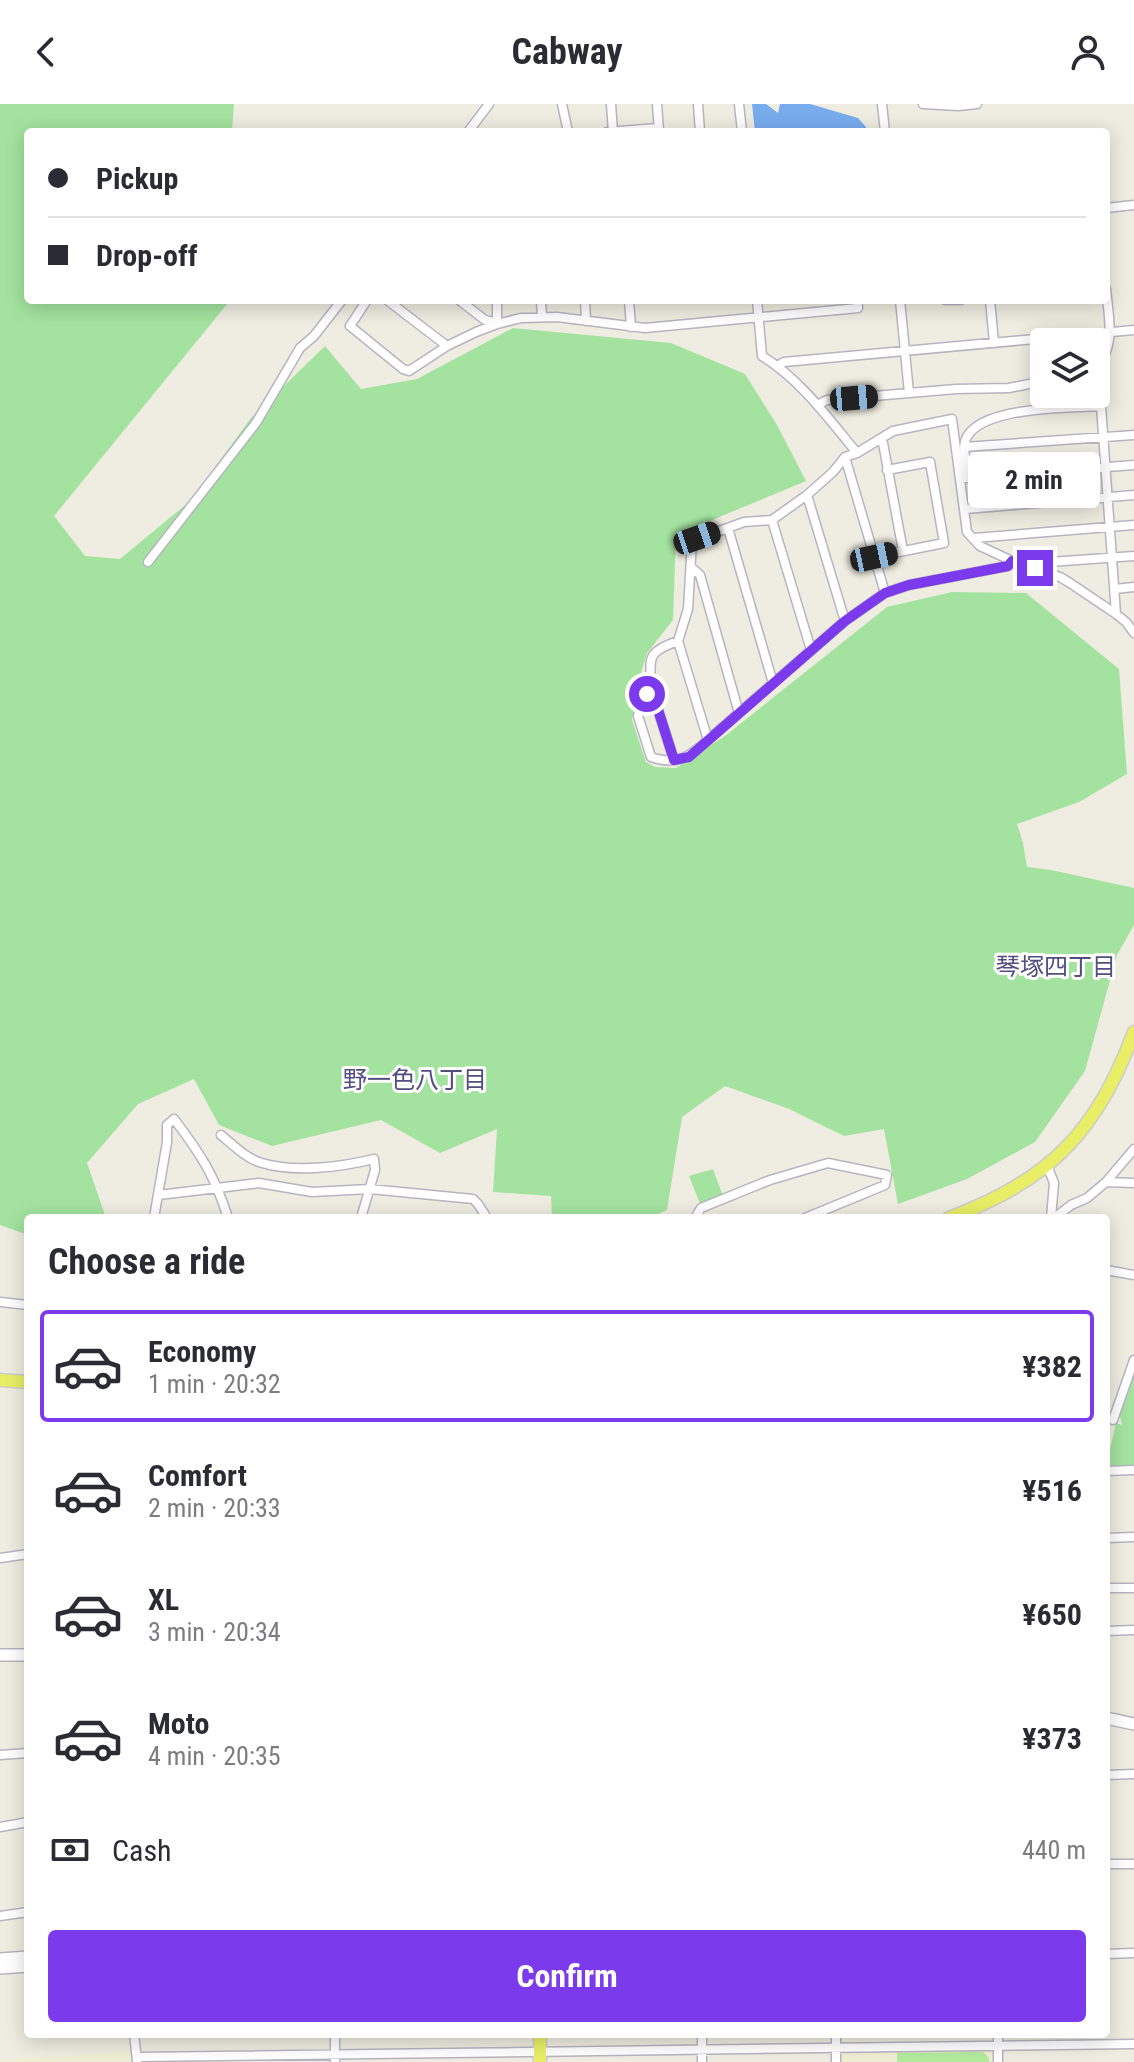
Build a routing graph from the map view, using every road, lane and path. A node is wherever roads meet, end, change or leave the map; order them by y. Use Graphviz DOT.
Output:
graph roads {
  1 [pos="489,104"];
  2 [pos="562,104"];
  3 [pos="611,104"];
  4 [pos="657,104"];
  5 [pos="698,104"];
  6 [pos="739,104"];
  7 [pos="882,104"];
  8 [pos="923,104"];
  9 [pos="977,104"];
  10 [pos="471,128"];
  11 [pos="567,128"];
  12 [pos="613,128"];
  13 [pos="659,128"];
  14 [pos="700,128"];
  15 [pos="742,128"];
  16 [pos="885,128"];
  17 [pos="1134,205"];
  18 [pos="1110,208"];
  19 [pos="339,304"];
  20 [pos="364,304"];
  21 [pos="392,304"];
  22 [pos="464,304"];
  23 [pos="497,304"];
  24 [pos="541,304"];
  25 [pos="585,304"];
  26 [pos="629,304"];
  27 [pos="757,304"];
  28 [pos="858,304"];
  29 [pos="900,304"];
  30 [pos="990,304"];
  31 [pos="1107,304"];
  32 [pos="542,317"];
  33 [pos="759,317"];
  34 [pos="586,321"];
  35 [pos="497,324"];
  36 [pos="631,327"];
  37 [pos="1110,328"];
  38 [pos="1134,330"];
  39 [pos="1110,333"];
  40 [pos="1030,340"];
  41 [pos="994,343"];
  42 [pos="447,346"];
  43 [pos="905,351"];
  44 [pos="777,366"];
  45 [pos="1030,384"];
  46 [pos="909,393"];
  47 [pos="817,405"];
  48 [pos="1134,435"];
  49 [pos="1103,437"];
  50 [pos="880,439"];
  51 [pos="964,447"];
  52 [pos="857,453"];
  53 [pos="845,457"];
  54 [pos="1134,465"];
  55 [pos="1105,467"];
  56 [pos="887,470"];
  57 [pos="964,478"];
  58 [pos="807,495"];
  59 [pos="1134,495"];
  60 [pos="1108,498"];
  61 [pos="965,509"];
  62 [pos="772,520"];
  63 [pos="1134,525"];
  64 [pos="1110,526"];
  65 [pos="728,528"];
  66 [pos="974,538"];
  67 [pos="903,551"];
  68 [pos="1134,556"];
  69 [pos="874,557"];
  70 [pos="1113,557"];
  71 [pos="1012,561"];
  72 [pos="148,562"];
  73 [pos="691,567"];
  74 [pos="1035,568"];
  75 [pos="1134,587"];
  76 [pos="1115,589"];
  77 [pos="885,593"];
  78 [pos="1116,614"];
  79 [pos="845,621"];
  80 [pos="1134,633"];
  81 [pos="678,641"];
  82 [pos="811,650"];
  83 [pos="773,683"];
  84 [pos="648,689"];
  85 [pos="739,713"];
  86 [pos="708,740"];
  87 [pos="674,760"];
  88 [pos="1134,1032"];
  89 [pos="221,1135"];
  90 [pos="1134,1149"];
  91 [pos="261,1163"];
  92 [pos="1047,1165"];
  93 [pos="1106,1182"];
  94 [pos="261,1183"];
  95 [pos="1134,1183"];
  96 [pos="218,1186"];
  97 [pos="370,1189"];
  98 [pos="159,1195"];
  99 [pos="155,1214"];
  100 [pos="227,1214"];
  101 [pos="362,1214"];
  102 [pos="484,1214"];
  103 [pos="697,1214"];
  104 [pos="815,1214"];
  105 [pos="959,1214"];
  106 [pos="1051,1214"];
  107 [pos="1060,1214"];
  108 [pos="1110,1271"];
  109 [pos="1134,1275"];
  110 [pos="0,1302"];
  111 [pos="24,1305"];
  112 [pos="1134,1360"];
  113 [pos="0,1380"];
  114 [pos="24,1382"];
  115 [pos="1113,1420"];
  116 [pos="1110,1469"];
  117 [pos="1134,1470"];
  118 [pos="1134,1537"];
  119 [pos="1110,1538"];
  120 [pos="24,1555"];
  121 [pos="0,1558"];
  122 [pos="1110,1588"];
  123 [pos="1134,1588"];
  124 [pos="1134,1630"];
  125 [pos="1110,1631"];
  126 [pos="0,1655"];
  127 [pos="24,1655"];
  128 [pos="1110,1719"];
  129 [pos="1134,1724"];
  130 [pos="24,1753"];
  131 [pos="0,1755"];
  132 [pos="1134,1774"];
  133 [pos="1110,1775"];
  134 [pos="24,1823"];
  135 [pos="0,1827"];
  136 [pos="1110,1864"];
  137 [pos="1134,1864"];
  138 [pos="24,1913"];
  139 [pos="0,1916"];
  140 [pos="1134,1953"];
  141 [pos="1110,1954"];
  142 [pos="24,1957"];
  143 [pos="0,1959"];
  144 [pos="24,1966"];
  145 [pos="0,1968"];
  146 [pos="134,2038"];
  147 [pos="702,2038"];
  148 [pos="836,2038"];
  149 [pos="998,2038"];
  150 [pos="1134,2044"];
  151 [pos="998,2046"];
  152 [pos="836,2047"];
  153 [pos="702,2050"];
  154 [pos="540,2057"];
  155 [pos="335,2058"];
  156 [pos="137,2059"];
  157 [pos="702,2062"];
  158 [pos="836,2062"];
  159 [pos="998,2062"];
  1 -- 10 [label="street"];
  2 -- 11 [label="street"];
  3 -- 12 [label="street"];
  4 -- 13 [label="street"];
  5 -- 14 [label="street"];
  6 -- 15 [label="street"];
  7 -- 16 [label="street"];
  8 -- 9 [label="street"];
  17 -- 18 [label="street"];
  19 -- 72 [label="street"];
  20 -- 42 [label="street"];
  21 -- 42 [label="street"];
  22 -- 35 [label="street"];
  23 -- 35 [label="street"];
  24 -- 32 [label="street"];
  25 -- 34 [label="street"];
  26 -- 36 [label="street"];
  27 -- 33 [label="street"];
  28 -- 33 [label="street"];
  29 -- 43 [label="street"];
  30 -- 41 [label="street"];
  31 -- 37 [label="street"];
  32 -- 34 [label="street"];
  32 -- 35 [label="street"];
  33 -- 36 [label="street"];
  33 -- 44 [label="street"];
  34 -- 36 [label="street"];
  35 -- 42 [label="street"];
  38 -- 39 [label="street"];
  40 -- 41 [label="street"];
  41 -- 43 [label="street"];
  43 -- 44 [label="street"];
  43 -- 46 [label="street"];
  44 -- 47 [label="street"];
  45 -- 46 [label="street"];
  46 -- 47 [label="street"];
  47 -- 52 [label="street"];
  48 -- 49 [label="street"];
  49 -- 51 [label="street"];
  49 -- 51 [label="street"];
  49 -- 55 [label="street"];
  50 -- 52 [label="street"];
  50 -- 56 [label="street"];
  50 -- 57 [label="street"];
  51 -- 57 [label="street"];
  52 -- 53 [label="street"];
  53 -- 58 [label="street"];
  53 -- 69 [label="street"];
  54 -- 55 [label="street"];
  55 -- 57 [label="street"];
  55 -- 60 [label="street"];
  56 -- 67 [label="street"];
  56 -- 67 [label="street"];
  57 -- 61 [label="street"];
  58 -- 62 [label="street"];
  58 -- 79 [label="street"];
  59 -- 60 [label="street"];
  60 -- 61 [label="street"];
  60 -- 64 [label="street"];
  61 -- 66 [label="street"];
  62 -- 65 [label="street"];
  62 -- 82 [label="street"];
  63 -- 64 [label="street"];
  64 -- 66 [label="street"];
  64 -- 70 [label="street"];
  65 -- 73 [label="street"];
  65 -- 83 [label="street"];
  66 -- 71 [label="street"];
  67 -- 69 [label="street"];
  68 -- 70 [label="street"];
  69 -- 77 [label="street"];
  70 -- 74 [label="street"];
  70 -- 76 [label="street"];
  71 -- 74 [label="street"];
  71 -- 77 [label="street"];
  73 -- 81 [label="street"];
  73 -- 85 [label="street"];
  74 -- 78 [label="street"];
  75 -- 76 [label="street"];
  76 -- 78 [label="street"];
  77 -- 79 [label="street"];
  78 -- 80 [label="street"];
  79 -- 82 [label="street"];
  81 -- 84 [label="street"];
  81 -- 86 [label="street"];
  82 -- 83 [label="street"];
  83 -- 85 [label="street"];
  84 -- 87 [label="street"];
  84 -- 87 [label="street"];
  85 -- 86 [label="street"];
  86 -- 87 [label="street"];
  88 -- 92 [label="main road"];
  89 -- 91 [label="street"];
  90 -- 93 [label="street"];
  91 -- 94 [label="street"];
  91 -- 97 [label="street"];
  92 -- 105 [label="main road"];
  92 -- 106 [label="street"];
  93 -- 95 [label="street"];
  93 -- 107 [label="street"];
  94 -- 96 [label="street"];
  94 -- 97 [label="street"];
  96 -- 98 [label="street"];
  96 -- 98 [label="street"];
  96 -- 100 [label="street"];
  97 -- 101 [label="street"];
  97 -- 102 [label="street"];
  98 -- 99 [label="street"];
  103 -- 104 [label="street"];
  108 -- 109 [label="street"];
  110 -- 111 [label="street"];
  112 -- 115 [label="street"];
  113 -- 114 [label="main road"];
  116 -- 117 [label="street"];
  118 -- 119 [label="street"];
  120 -- 121 [label="street"];
  122 -- 123 [label="street"];
  124 -- 125 [label="street"];
  126 -- 127 [label="main road"];
  128 -- 129 [label="main road"];
  130 -- 131 [label="street"];
  132 -- 133 [label="street"];
  134 -- 135 [label="street"];
  136 -- 137 [label="street"];
  138 -- 139 [label="street"];
  140 -- 141 [label="street"];
  142 -- 143 [label="main road"];
  144 -- 145 [label="main road"];
  146 -- 156 [label="street"];
  147 -- 153 [label="street"];
  148 -- 152 [label="street"];
  149 -- 151 [label="street"];
  150 -- 151 [label="street"];
  151 -- 152 [label="street"];
  151 -- 159 [label="street"];
  152 -- 153 [label="street"];
  152 -- 158 [label="street"];
  153 -- 154 [label="street"];
  153 -- 157 [label="street"];
  154 -- 155 [label="street"];
  155 -- 156 [label="street"];
}
